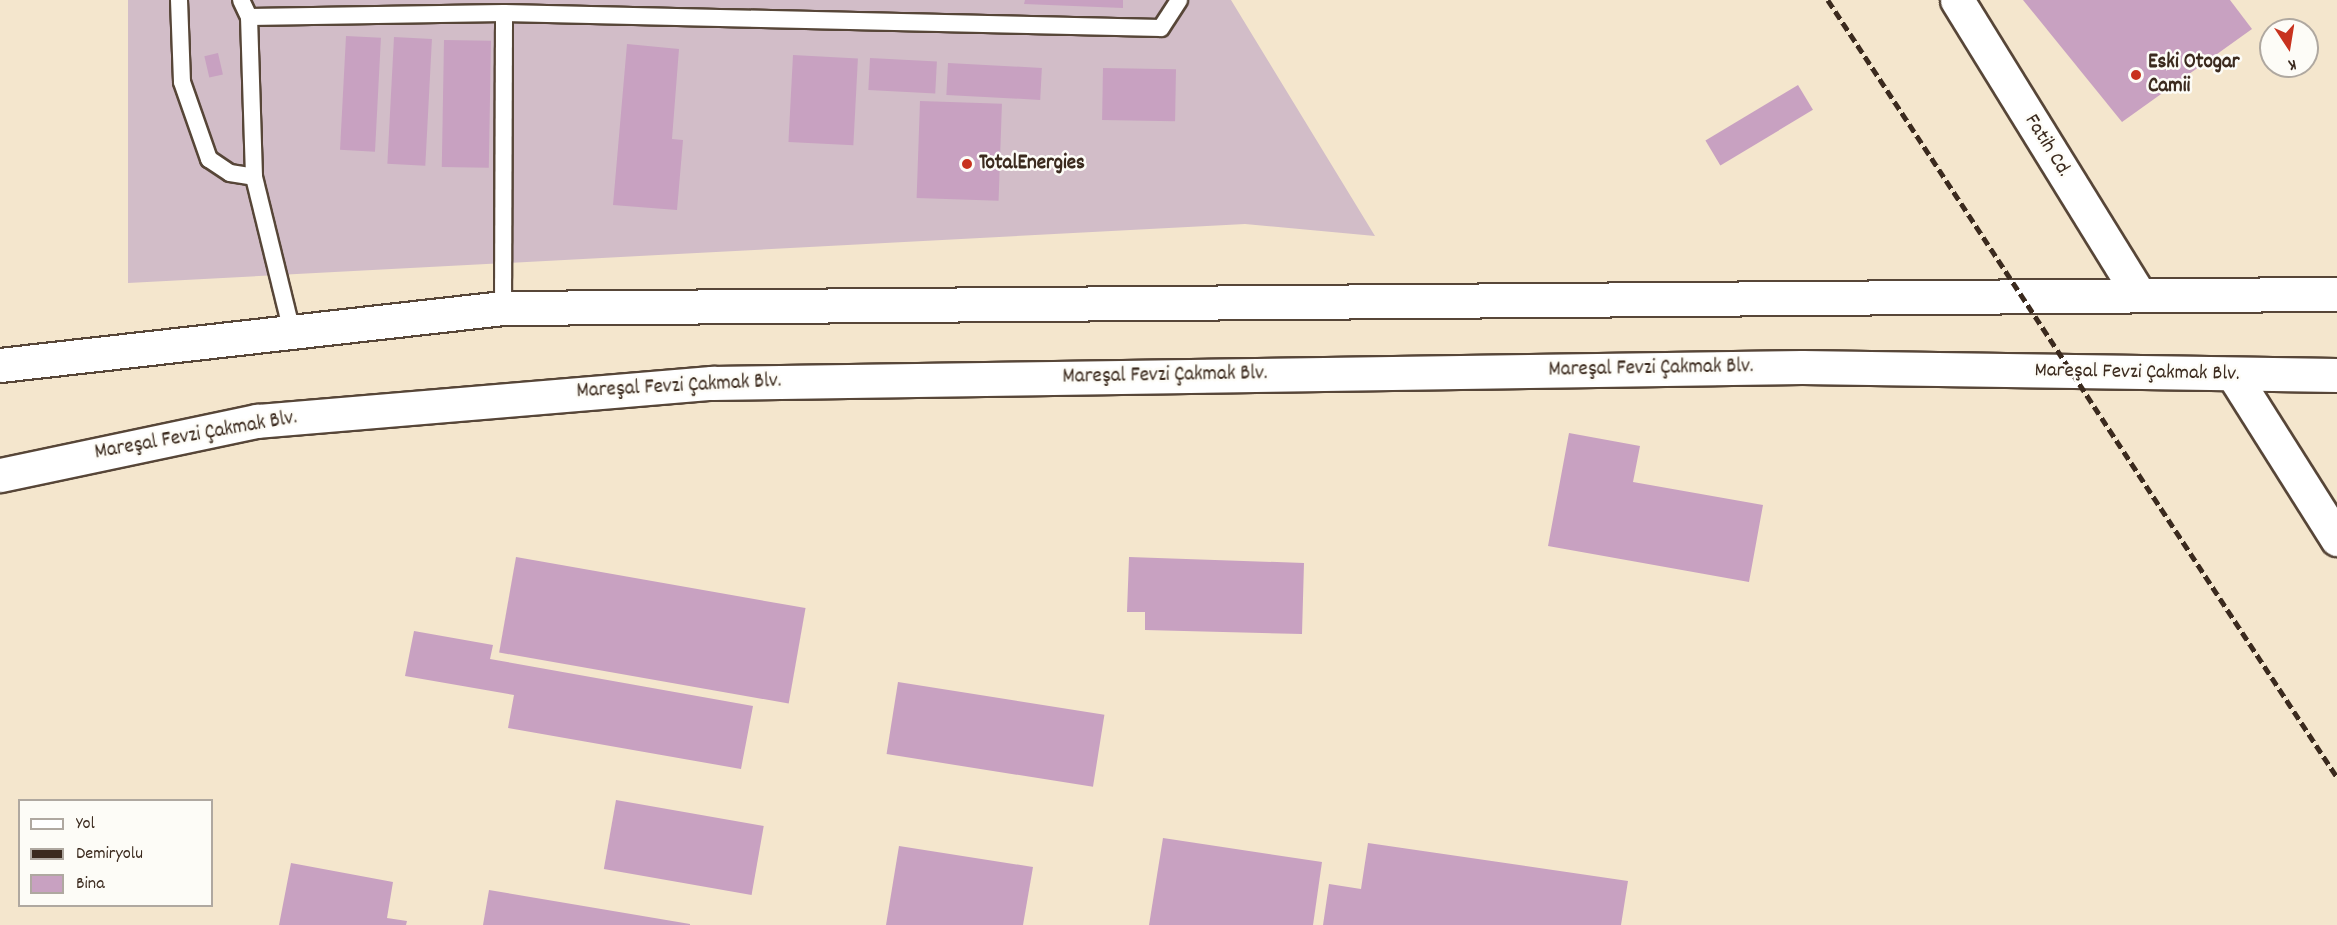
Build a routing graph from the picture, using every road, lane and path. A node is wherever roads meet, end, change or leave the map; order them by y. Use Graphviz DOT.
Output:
graph roads {
  1 [pos="179,0"];
  2 [pos="242,0"];
  3 [pos="1179,0"];
  4 [pos="1957,0"];
  5 [pos="504,13"];
  6 [pos="249,17"];
  7 [pos="254,177"];
  8 [pos="2138,293"];
  9 [pos="2337,294"];
  10 [pos="503,308"];
  11 [pos="292,332"];
  12 [pos="0,365"];
  13 [pos="2337,375"];
  14 [pos="2234,376"];
  15 [pos="0,475"];
  16 [pos="2337,539"];
  1 -- 7 [label="lane"];
  2 -- 6 [label="lane"];
  3 -- 5 [label="lane"];
  4 -- 8 [label="main road, Fatih Cd."];
  5 -- 6 [label="lane"];
  5 -- 10 [label="lane"];
  6 -- 7 [label="lane"];
  7 -- 11 [label="lane"];
  8 -- 9 [label="main road"];
  8 -- 10 [label="main road"];
  10 -- 11 [label="main road"];
  11 -- 12 [label="main road"];
  13 -- 14 [label="main road, Mareşal Fevzi Çakmak Blv."];
  14 -- 15 [label="main road, Mareşal Fevzi Çakmak Blv."];
  14 -- 16 [label="main road"];
}
